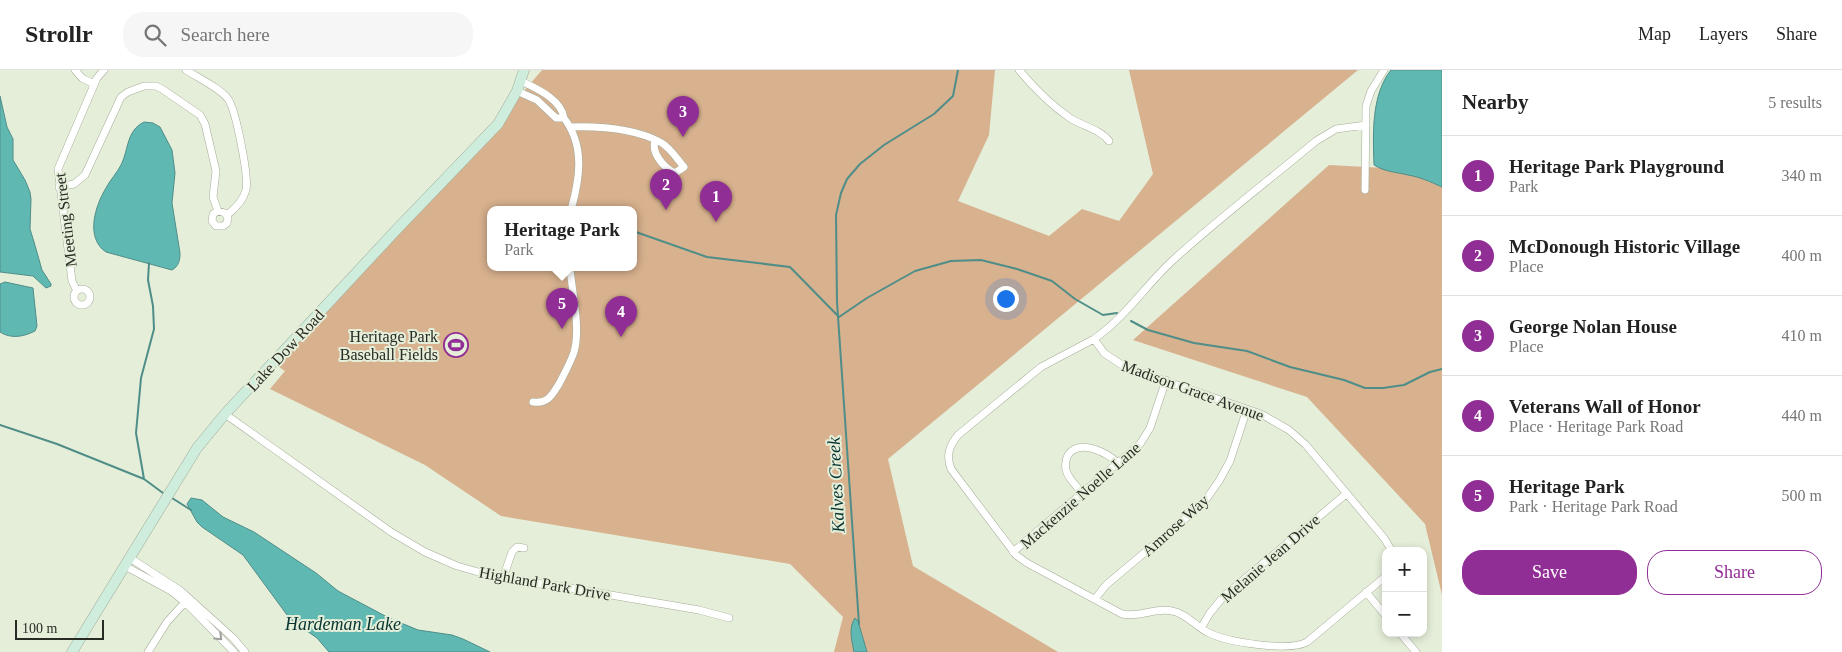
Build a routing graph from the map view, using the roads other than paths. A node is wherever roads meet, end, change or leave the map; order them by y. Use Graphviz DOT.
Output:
graph roads {
  1 [pos="75,70"];
  2 [pos="104,70"];
  3 [pos="186,70"];
  4 [pos="524,70"];
  5 [pos="1019,70"];
  6 [pos="1384,70"];
  7 [pos="94,84"];
  8 [pos="519,86"];
  9 [pos="538,90"];
  10 [pos="534,99"];
  11 [pos="564,118"];
  12 [pos="1366,125"];
  13 [pos="570,126"];
  14 [pos="655,141"];
  15 [pos="1109,142"];
  16 [pos="59,188"];
  17 [pos="1365,190"];
  18 [pos="573,206"];
  19 [pos="218,211"];
  20 [pos="227,215"];
  21 [pos="570,271"];
  22 [pos="77,291"];
  23 [pos="1094,339"];
  24 [pos="1166,380"];
  25 [pos="533,402"];
  26 [pos="1247,409"];
  27 [pos="225,414"];
  28 [pos="1118,463"];
  29 [pos="1082,493"];
  30 [pos="1346,494"];
  31 [pos="1390,547"];
  32 [pos="524,548"];
  33 [pos="1013,552"];
  34 [pos="128,562"];
  35 [pos="503,578"];
  36 [pos="1382,579"];
  37 [pos="1366,592"];
  38 [pos="1095,599"];
  39 [pos="187,600"];
  40 [pos="1382,611"];
  41 [pos="729,618"];
  42 [pos="1201,628"];
  43 [pos="1403,637"];
  44 [pos="72,652"];
  45 [pos="148,652"];
  46 [pos="234,652"];
  47 [pos="245,652"];
  48 [pos="1416,652"];
  1 -- 7 [label="street"];
  2 -- 7 [label="street, Meeting Street"];
  3 -- 20 [label="street"];
  4 -- 8 [label="street, Lake Dow Road"];
  5 -- 15 [label="street"];
  6 -- 12 [label="street"];
  7 -- 16 [label="street, Meeting Street"];
  8 -- 9 [label="street"];
  8 -- 10 [label="street"];
  8 -- 27 [label="street, Lake Dow Road"];
  9 -- 10 [label="street"];
  9 -- 11 [label="street"];
  10 -- 11 [label="street"];
  11 -- 13 [label="street"];
  12 -- 17 [label="street"];
  12 -- 23 [label="street"];
  13 -- 14 [label="street"];
  13 -- 18 [label="street"];
  14 -- 14 [label="street"];
  16 -- 19 [label="street"];
  16 -- 22 [label="street, Meeting Street"];
  19 -- 20 [label="street"];
  19 -- 20 [label="street"];
  21 -- 25 [label="street"];
  23 -- 24 [label="street, Madison Grace Avenue"];
  23 -- 33 [label="street"];
  24 -- 26 [label="street, Madison Grace Avenue"];
  24 -- 28 [label="street, Mackenzie Noelle Lane"];
  26 -- 30 [label="street, Madison Grace Avenue"];
  26 -- 38 [label="street, Amrose Way"];
  27 -- 34 [label="street, Lake Dow Road"];
  27 -- 35 [label="street, Highland Park Drive"];
  28 -- 29 [label="street, Mackenzie Noelle Lane"];
  28 -- 29 [label="street"];
  29 -- 33 [label="street, Mackenzie Noelle Lane"];
  30 -- 31 [label="street, Madison Grace Avenue"];
  30 -- 42 [label="street, Melanie Jean Drive"];
  32 -- 35 [label="street"];
  33 -- 38 [label="street"];
  34 -- 39 [label="street"];
  34 -- 44 [label="street, Lake Dow Road"];
  35 -- 41 [label="street, Highland Park Drive"];
  36 -- 37 [label="street"];
  37 -- 40 [label="street"];
  37 -- 42 [label="street"];
  38 -- 42 [label="street"];
  39 -- 45 [label="street"];
  39 -- 46 [label="street, one-way"];
  39 -- 47 [label="street"];
  43 -- 48 [label="street"];
}
